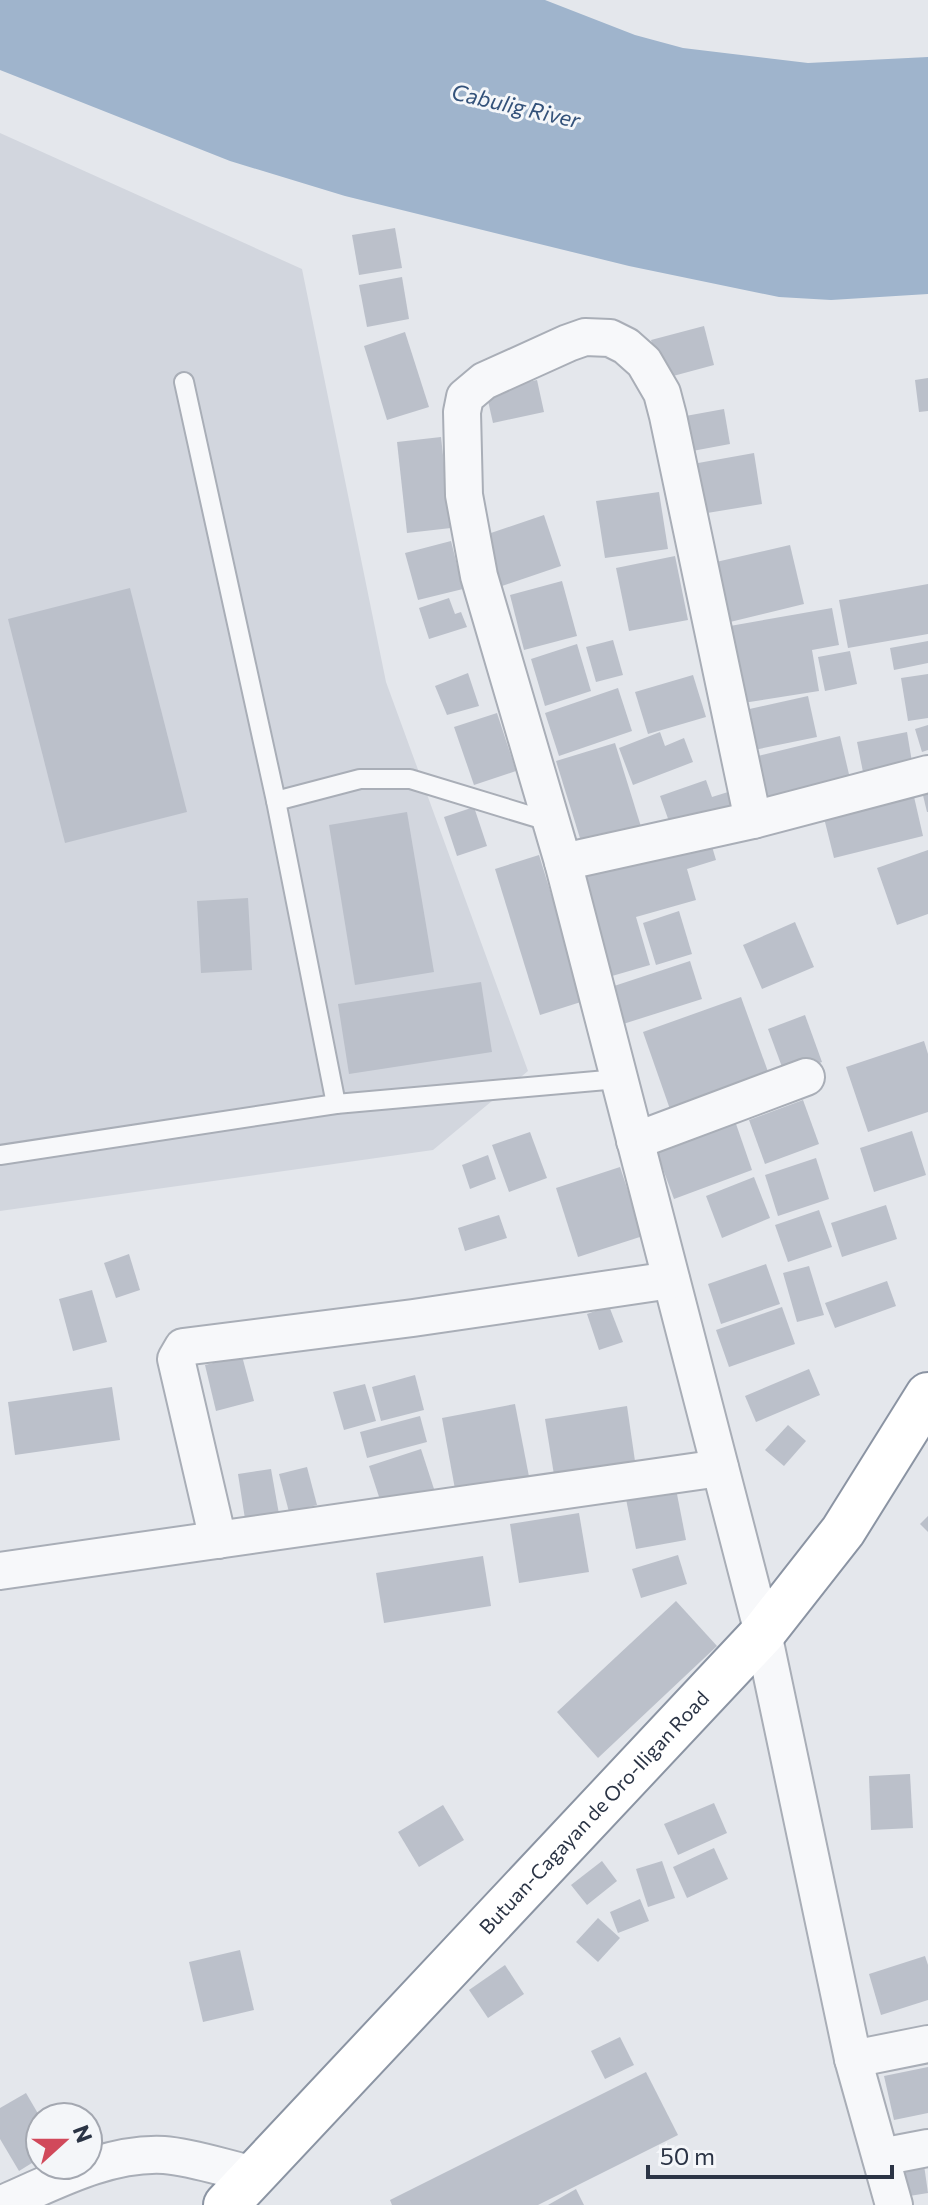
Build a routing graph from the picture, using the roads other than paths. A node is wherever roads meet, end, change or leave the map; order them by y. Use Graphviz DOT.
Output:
graph roads {
  1 [pos="184,382"];
  2 [pos="928,774"];
  3 [pos="276,801"];
  4 [pos="753,820"];
  5 [pos="551,822"];
  6 [pos="563,862"];
  7 [pos="806,1077"];
  8 [pos="618,1079"];
  9 [pos="336,1104"];
  10 [pos="635,1141"];
  11 [pos="0,1155"];
  12 [pos="671,1280"];
  13 [pos="928,1395"];
  14 [pos="720,1468"];
  15 [pos="218,1540"];
  16 [pos="0,1571"];
  17 [pos="763,1633"];
  18 [pos="928,2044"];
  19 [pos="853,2059"];
  20 [pos="928,2148"];
  21 [pos="881,2157"];
  22 [pos="241,2190"];
  23 [pos="0,2205"];
  24 [pos="894,2205"];
  1 -- 3 [label="lane"];
  2 -- 4 [label="street"];
  3 -- 5 [label="lane"];
  3 -- 9 [label="lane"];
  4 -- 5 [label="street"];
  4 -- 6 [label="street"];
  5 -- 6 [label="street"];
  6 -- 8 [label="street"];
  7 -- 10 [label="street"];
  8 -- 9 [label="lane"];
  8 -- 10 [label="street"];
  9 -- 11 [label="lane"];
  10 -- 12 [label="street"];
  12 -- 14 [label="street"];
  12 -- 15 [label="street"];
  13 -- 17 [label="highway, Butuan-Cagayan de Oro-Iligan Road"];
  14 -- 15 [label="street"];
  14 -- 17 [label="street"];
  15 -- 16 [label="street"];
  17 -- 19 [label="street"];
  17 -- 22 [label="highway, Butuan-Cagayan de Oro-Iligan Road"];
  18 -- 19 [label="street"];
  19 -- 21 [label="street"];
  20 -- 21 [label="street"];
  21 -- 24 [label="street"];
  22 -- 23 [label="street"];
}
